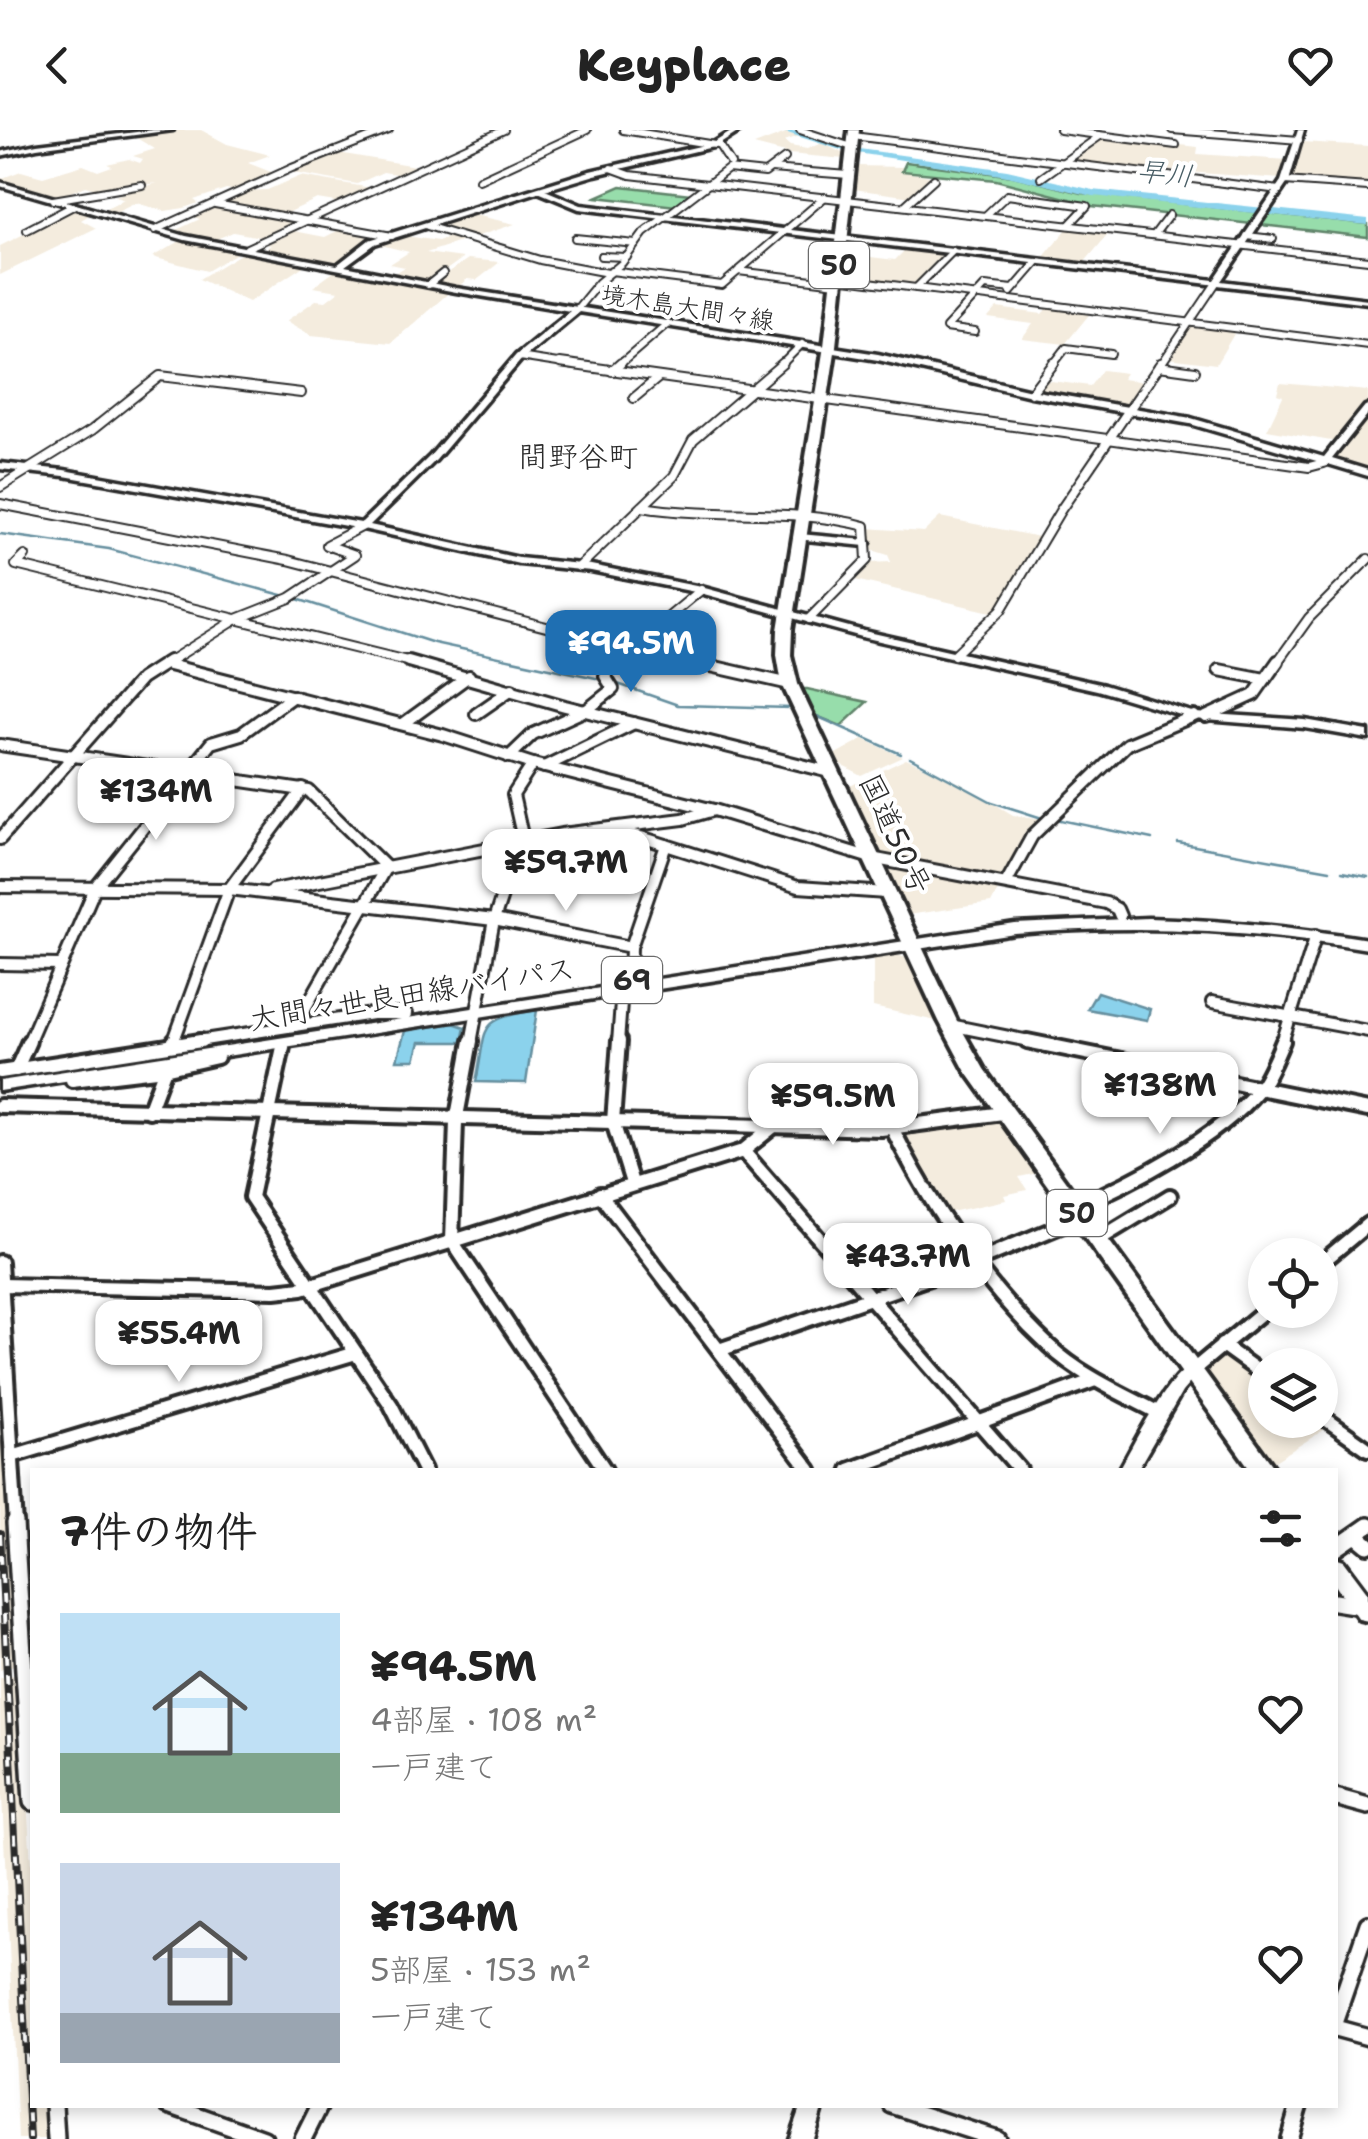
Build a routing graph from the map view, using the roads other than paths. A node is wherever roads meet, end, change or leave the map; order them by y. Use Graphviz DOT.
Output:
graph roads {
  1 [pos="68,130"];
  2 [pos="170,130"];
  3 [pos="389,130"];
  4 [pos="504,130"];
  5 [pos="587,130"];
  6 [pos="624,130"];
  7 [pos="739,130"];
  8 [pos="800,130"];
  9 [pos="1060,130"];
  10 [pos="1172,130"];
  11 [pos="1104,132"];
  12 [pos="1300,135"];
  13 [pos="853,142"];
  14 [pos="717,145"];
  15 [pos="1176,145"];
  16 [pos="28,147"];
  17 [pos="0,154"];
  18 [pos="785,158"];
  19 [pos="1062,163"];
  20 [pos="731,164"];
  21 [pos="611,168"];
  22 [pos="771,169"];
  23 [pos="849,175"];
  24 [pos="1041,178"];
  25 [pos="934,179"];
  26 [pos="478,180"];
  27 [pos="1286,181"];
  28 [pos="0,184"];
  29 [pos="708,184"];
  30 [pos="142,185"];
  31 [pos="1368,187"];
  32 [pos="1280,190"];
  33 [pos="541,191"];
  34 [pos="825,197"];
  35 [pos="54,200"];
  36 [pos="847,200"];
  37 [pos="215,204"];
  38 [pos="73,206"];
  39 [pos="904,206"];
  40 [pos="1169,215"];
  41 [pos="986,216"];
  42 [pos="664,217"];
  43 [pos="306,221"];
  44 [pos="1069,225"];
  45 [pos="426,226"];
  46 [pos="27,230"];
  47 [pos="155,230"];
  48 [pos="785,231"];
  49 [pos="1154,235"];
  50 [pos="392,236"];
  51 [pos="574,238"];
  52 [pos="842,238"];
  53 [pos="1273,240"];
  54 [pos="1244,241"];
  55 [pos="636,244"];
  56 [pos="247,248"];
  57 [pos="953,251"];
  58 [pos="601,256"];
  59 [pos="626,257"];
  60 [pos="1368,260"];
  61 [pos="1037,262"];
  62 [pos="340,266"];
  63 [pos="738,271"];
  64 [pos="610,272"];
  65 [pos="443,274"];
  66 [pos="837,281"];
  67 [pos="1216,283"];
  68 [pos="428,284"];
  69 [pos="916,288"];
  70 [pos="1013,289"];
  71 [pos="976,295"];
  72 [pos="1004,299"];
  73 [pos="1368,302"];
  74 [pos="576,310"];
  75 [pos="1190,322"];
  76 [pos="668,324"];
  77 [pos="975,332"];
  78 [pos="802,344"];
  79 [pos="1368,344"];
  80 [pos="829,349"];
  81 [pos="1111,354"];
  82 [pos="518,357"];
  83 [pos="1159,366"];
  84 [pos="1194,370"];
  85 [pos="612,371"];
  86 [pos="658,378"];
  87 [pos="753,392"];
  88 [pos="1031,393"];
  89 [pos="302,394"];
  90 [pos="634,398"];
  91 [pos="820,402"];
  92 [pos="1368,408"];
  93 [pos="1129,410"];
  94 [pos="1110,438"];
  95 [pos="1324,463"];
  96 [pos="0,466"];
  97 [pos="24,470"];
  98 [pos="1368,474"];
  99 [pos="0,487"];
  100 [pos="0,504"];
  101 [pos="642,508"];
  102 [pos="803,512"];
  103 [pos="363,526"];
  104 [pos="800,536"];
  105 [pos="865,543"];
  106 [pos="25,556"];
  107 [pos="1368,559"];
  108 [pos="579,567"];
  109 [pos="332,571"];
  110 [pos="702,590"];
  111 [pos="788,613"];
  112 [pos="237,619"];
  113 [pos="810,619"];
  114 [pos="635,647"];
  115 [pos="954,655"];
  116 [pos="165,664"];
  117 [pos="1219,670"];
  118 [pos="469,676"];
  119 [pos="1265,679"];
  120 [pos="790,684"];
  121 [pos="512,690"];
  122 [pos="293,696"];
  123 [pos="585,711"];
  124 [pos="476,714"];
  125 [pos="1200,716"];
  126 [pos="634,723"];
  127 [pos="402,724"];
  128 [pos="1368,735"];
  129 [pos="0,745"];
  130 [pos="73,756"];
  131 [pos="509,756"];
  132 [pos="538,765"];
  133 [pos="187,772"];
  134 [pos="830,772"];
  135 [pos="303,789"];
  136 [pos="714,810"];
  137 [pos="616,828"];
  138 [pos="0,839"];
  139 [pos="520,843"];
  140 [pos="666,845"];
  141 [pos="871,858"];
  142 [pos="386,867"];
  143 [pos="1006,883"];
  144 [pos="0,887"];
  145 [pos="94,888"];
  146 [pos="229,888"];
  147 [pos="270,893"];
  148 [pos="887,893"];
  149 [pos="365,906"];
  150 [pos="1120,916"];
  151 [pos="494,920"];
  152 [pos="1316,935"];
  153 [pos="1368,940"];
  154 [pos="909,941"];
  155 [pos="630,947"];
  156 [pos="0,964"];
  157 [pos="61,965"];
  158 [pos="626,984"];
  159 [pos="1212,1002"];
  160 [pos="479,1008"];
  161 [pos="1290,1016"];
  162 [pos="403,1019"];
  163 [pos="295,1026"];
  164 [pos="950,1026"];
  165 [pos="1368,1031"];
  166 [pos="172,1046"];
  167 [pos="283,1047"];
  168 [pos="165,1066"];
  169 [pos="3,1080"];
  170 [pos="1259,1088"];
  171 [pos="0,1106"];
  172 [pos="1368,1110"];
  173 [pos="149,1111"];
  174 [pos="270,1113"];
  175 [pos="1003,1113"];
  176 [pos="458,1118"];
  177 [pos="613,1122"];
  178 [pos="774,1126"];
  179 [pos="892,1128"];
  180 [pos="743,1152"];
  181 [pos="632,1183"];
  182 [pos="600,1194"];
  183 [pos="1170,1196"];
  184 [pos="1077,1213"];
  185 [pos="1365,1231"];
  186 [pos="452,1241"];
  187 [pos="1096,1241"];
  188 [pos="1338,1251"];
  189 [pos="0,1262"];
  190 [pos="972,1262"];
  191 [pos="1,1285"];
  192 [pos="309,1286"];
  193 [pos="868,1299"];
  194 [pos="1248,1324"];
  195 [pos="1222,1345"];
  196 [pos="719,1350"];
  197 [pos="356,1353"];
  198 [pos="1248,1364"];
  199 [pos="1192,1371"];
  200 [pos="1095,1380"];
  201 [pos="1161,1414"];
  202 [pos="980,1423"];
  203 [pos="1338,1428"];
  204 [pos="1368,1449"];
  205 [pos="12,1456"];
  206 [pos="423,1468"];
  207 [pos="604,1468"];
  208 [pos="808,1468"];
  209 [pos="855,1468"];
  210 [pos="1018,1468"];
  211 [pos="1129,1468"];
  212 [pos="1263,1468"];
  213 [pos="1364,1535"];
  214 [pos="1338,1548"];
  215 [pos="1338,1571"];
  216 [pos="1338,1603"];
  217 [pos="1366,1609"];
  218 [pos="28,1669"];
  219 [pos="30,1736"];
  220 [pos="1338,1798"];
  221 [pos="1368,1806"];
  222 [pos="1368,1924"];
  223 [pos="1338,2011"];
  224 [pos="1338,2029"];
  225 [pos="1368,2037"];
  226 [pos="54,2108"];
  227 [pos="177,2108"];
  228 [pos="318,2108"];
  229 [pos="811,2108"];
  230 [pos="901,2108"];
  231 [pos="1298,2108"];
  232 [pos="56,2139"];
  233 [pos="264,2139"];
  234 [pos="303,2139"];
  235 [pos="801,2139"];
  236 [pos="997,2139"];
  237 [pos="1289,2139"];
  1 -- 16 [label="street"];
  2 -- 16 [label="street"];
  3 -- 37 [label="street"];
  4 -- 43 [label="street"];
  5 -- 26 [label="street"];
  6 -- 14 [label="street"];
  7 -- 14 [label="street"];
  8 -- 13 [label="street"];
  9 -- 11 [label="street"];
  10 -- 12 [label="street"];
  11 -- 15 [label="street"];
  11 -- 19 [label="street"];
  12 -- 27 [label="street"];
  13 -- 19 [label="street"];
  13 -- 23 [label="highway, 国道50号 / 50"];
  14 -- 20 [label="street"];
  14 -- 21 [label="street"];
  16 -- 17 [label="street"];
  18 -- 22 [label="street"];
  19 -- 24 [label="street"];
  19 -- 32 [label="street"];
  21 -- 29 [label="street"];
  21 -- 33 [label="street"];
  22 -- 23 [label="street"];
  22 -- 29 [label="street"];
  23 -- 36 [label="highway, 国道50号 / 50"];
  25 -- 39 [label="street"];
  27 -- 31 [label="street"];
  27 -- 32 [label="street"];
  28 -- 35 [label="street, 境木島大間々線"];
  29 -- 34 [label="street"];
  29 -- 42 [label="street"];
  30 -- 35 [label="street"];
  32 -- 54 [label="street"];
  33 -- 42 [label="street"];
  33 -- 45 [label="street"];
  34 -- 36 [label="street"];
  34 -- 48 [label="street"];
  35 -- 38 [label="street, 境木島大間々線"];
  36 -- 39 [label="street"];
  36 -- 52 [label="highway, 国道50号 / 50"];
  37 -- 43 [label="street"];
  37 -- 47 [label="street"];
  38 -- 46 [label="street"];
  38 -- 47 [label="street, 境木島大間々線"];
  39 -- 41 [label="street"];
  40 -- 49 [label="street"];
  41 -- 44 [label="street"];
  41 -- 44 [label="street"];
  42 -- 48 [label="street"];
  42 -- 55 [label="street"];
  43 -- 50 [label="street"];
  43 -- 56 [label="street"];
  44 -- 49 [label="street"];
  45 -- 50 [label="street"];
  45 -- 64 [label="street"];
  47 -- 56 [label="street, 境木島大間々線"];
  48 -- 52 [label="street"];
  48 -- 63 [label="street"];
  49 -- 54 [label="street"];
  50 -- 62 [label="street"];
  51 -- 55 [label="street"];
  52 -- 57 [label="street"];
  52 -- 66 [label="highway, 国道50号 / 50"];
  53 -- 54 [label="street"];
  54 -- 60 [label="street"];
  54 -- 67 [label="street"];
  55 -- 59 [label="street"];
  56 -- 62 [label="street, 境木島大間々線"];
  57 -- 61 [label="street"];
  57 -- 69 [label="street"];
  58 -- 59 [label="street"];
  59 -- 64 [label="street"];
  61 -- 67 [label="street"];
  61 -- 70 [label="street"];
  62 -- 68 [label="street, 境木島大間々線"];
  63 -- 64 [label="street"];
  63 -- 66 [label="street"];
  64 -- 74 [label="street"];
  65 -- 68 [label="street"];
  66 -- 69 [label="street"];
  66 -- 80 [label="highway, 国道50号 / 50"];
  67 -- 73 [label="street"];
  67 -- 75 [label="street"];
  68 -- 74 [label="street, 境木島大間々線"];
  69 -- 71 [label="street"];
  70 -- 71 [label="street"];
  70 -- 72 [label="street"];
  71 -- 72 [label="street"];
  71 -- 77 [label="street"];
  72 -- 75 [label="street"];
  74 -- 76 [label="street, 境木島大間々線"];
  74 -- 82 [label="street"];
  75 -- 79 [label="street"];
  75 -- 83 [label="street"];
  76 -- 78 [label="street, 境木島大間々線"];
  76 -- 85 [label="street"];
  78 -- 80 [label="street, 境木島大間々線"];
  78 -- 87 [label="street"];
  80 -- 88 [label="street, 境木島大間々線"];
  80 -- 91 [label="highway, 国道50号 / 50"];
  81 -- 88 [label="street"];
  82 -- 85 [label="street"];
  82 -- 103 [label="street"];
  83 -- 84 [label="street"];
  83 -- 93 [label="street"];
  85 -- 86 [label="street"];
  86 -- 87 [label="street"];
  86 -- 90 [label="street"];
  87 -- 91 [label="street"];
  87 -- 101 [label="street"];
  88 -- 93 [label="street, 境木島大間々線"];
  89 -- 97 [label="street"];
  91 -- 94 [label="street"];
  91 -- 102 [label="highway, 国道50号 / 50"];
  92 -- 95 [label="street"];
  93 -- 94 [label="street"];
  93 -- 95 [label="street, 境木島大間々線"];
  94 -- 95 [label="street"];
  94 -- 115 [label="street"];
  95 -- 98 [label="street, 境木島大間々線"];
  96 -- 97 [label="street"];
  97 -- 99 [label="street"];
  97 -- 103 [label="street"];
  100 -- 109 [label="street"];
  101 -- 102 [label="street"];
  101 -- 108 [label="street"];
  102 -- 104 [label="highway, 国道50号 / 50"];
  102 -- 105 [label="street"];
  103 -- 108 [label="street"];
  103 -- 109 [label="street"];
  104 -- 105 [label="street"];
  104 -- 111 [label="highway, 国道50号 / 50"];
  105 -- 113 [label="street"];
  106 -- 112 [label="street"];
  107 -- 119 [label="street"];
  108 -- 110 [label="street"];
  109 -- 112 [label="street"];
  109 -- 114 [label="street"];
  110 -- 111 [label="street"];
  110 -- 114 [label="street"];
  111 -- 113 [label="street"];
  111 -- 120 [label="highway, 国道50号 / 50"];
  112 -- 116 [label="street"];
  112 -- 118 [label="street"];
  113 -- 115 [label="street"];
  114 -- 120 [label="street"];
  114 -- 123 [label="street"];
  115 -- 125 [label="street"];
  116 -- 122 [label="street"];
  116 -- 130 [label="street"];
  117 -- 119 [label="street"];
  118 -- 121 [label="street"];
  118 -- 127 [label="street"];
  119 -- 125 [label="street"];
  120 -- 134 [label="highway, 国道50号 / 50"];
  121 -- 123 [label="street"];
  121 -- 124 [label="street"];
  122 -- 127 [label="street"];
  122 -- 133 [label="street"];
  123 -- 126 [label="street"];
  123 -- 131 [label="street"];
  125 -- 128 [label="street"];
  125 -- 143 [label="street"];
  126 -- 132 [label="street"];
  126 -- 134 [label="street"];
  127 -- 131 [label="street"];
  129 -- 130 [label="street"];
  130 -- 133 [label="street"];
  130 -- 138 [label="street"];
  131 -- 132 [label="street"];
  132 -- 136 [label="street"];
  132 -- 139 [label="street"];
  133 -- 135 [label="street"];
  133 -- 145 [label="street"];
  134 -- 141 [label="highway, 国道50号 / 50"];
  135 -- 142 [label="street"];
  135 -- 146 [label="street"];
  136 -- 137 [label="street"];
  136 -- 141 [label="street"];
  137 -- 139 [label="street"];
  137 -- 140 [label="street"];
  139 -- 142 [label="street"];
  139 -- 151 [label="street"];
  140 -- 148 [label="street"];
  140 -- 155 [label="street"];
  141 -- 143 [label="street"];
  141 -- 148 [label="highway, 国道50号 / 50"];
  142 -- 147 [label="street"];
  142 -- 149 [label="street"];
  143 -- 150 [label="street"];
  144 -- 145 [label="street"];
  145 -- 146 [label="street"];
  145 -- 157 [label="street"];
  146 -- 147 [label="street"];
  146 -- 166 [label="street"];
  147 -- 149 [label="street"];
  148 -- 154 [label="highway, 国道50号 / 50"];
  149 -- 151 [label="street"];
  149 -- 163 [label="street"];
  150 -- 153 [label="main road, 大間々世良田線バイパス / 69"];
  150 -- 154 [label="main road, 大間々世良田線バイパス / 69"];
  151 -- 155 [label="street"];
  151 -- 160 [label="street"];
  152 -- 153 [label="main road, 大間々世良田線バイパス / 69"];
  152 -- 154 [label="main road, 大間々世良田線バイパス / 69"];
  152 -- 161 [label="street"];
  154 -- 158 [label="main road, 大間々世良田線バイパス / 69"];
  154 -- 164 [label="highway, 国道50号 / 50"];
  155 -- 158 [label="street"];
  156 -- 157 [label="street"];
  157 -- 169 [label="street"];
  158 -- 160 [label="main road, 大間々世良田線バイパス / 69"];
  158 -- 177 [label="street"];
  159 -- 161 [label="street"];
  160 -- 162 [label="main road, 大間々世良田線バイパス / 69"];
  160 -- 176 [label="street"];
  161 -- 165 [label="street"];
  161 -- 170 [label="street"];
  162 -- 163 [label="street"];
  162 -- 167 [label="street"];
  162 -- 169 [label="main road, 大間々世良田線バイパス / 69"];
  163 -- 166 [label="street"];
  164 -- 170 [label="street"];
  164 -- 175 [label="highway, 国道50号 / 50"];
  166 -- 169 [label="street"];
  167 -- 168 [label="street"];
  167 -- 174 [label="street"];
  168 -- 169 [label="street"];
  168 -- 173 [label="street"];
  170 -- 172 [label="street"];
  170 -- 184 [label="street"];
  171 -- 173 [label="street"];
  173 -- 174 [label="street"];
  174 -- 176 [label="street"];
  174 -- 192 [label="street"];
  175 -- 179 [label="street"];
  175 -- 184 [label="highway, 国道50号 / 50"];
  176 -- 177 [label="street"];
  176 -- 186 [label="street"];
  177 -- 178 [label="street"];
  177 -- 181 [label="street"];
  178 -- 179 [label="street"];
  178 -- 180 [label="street"];
  179 -- 190 [label="street"];
  180 -- 181 [label="street"];
  180 -- 193 [label="street"];
  181 -- 182 [label="street"];
  182 -- 186 [label="street"];
  182 -- 196 [label="street"];
  183 -- 187 [label="street"];
  184 -- 187 [label="highway, 国道50号 / 50"];
  184 -- 190 [label="street"];
  185 -- 188 [label="street"];
  186 -- 192 [label="street"];
  186 -- 207 [label="street"];
  187 -- 199 [label="highway, 国道50号 / 50"];
  189 -- 191 [label="street"];
  190 -- 193 [label="street"];
  190 -- 200 [label="street"];
  191 -- 192 [label="street"];
  191 -- 205 [label="street"];
  192 -- 197 [label="street"];
  193 -- 196 [label="street"];
  193 -- 202 [label="street"];
  194 -- 195 [label="street"];
  195 -- 198 [label="street"];
  195 -- 199 [label="street"];
  196 -- 208 [label="street"];
  197 -- 205 [label="street"];
  197 -- 206 [label="street"];
  199 -- 201 [label="street"];
  199 -- 212 [label="highway, 国道50号 / 50"];
  200 -- 201 [label="street"];
  200 -- 202 [label="street"];
  201 -- 211 [label="street"];
  202 -- 209 [label="street"];
  202 -- 210 [label="street"];
  203 -- 204 [label="street"];
  205 -- 218 [label="street"];
  213 -- 214 [label="street"];
  215 -- 217 [label="highway"];
  216 -- 217 [label="street"];
  218 -- 219 [label="street"];
  220 -- 221 [label="street"];
  222 -- 223 [label="street"];
  224 -- 225 [label="street"];
  226 -- 232 [label="street"];
  227 -- 233 [label="street"];
  228 -- 234 [label="street"];
  229 -- 235 [label="street"];
  230 -- 236 [label="street"];
  231 -- 237 [label="street"];
}
